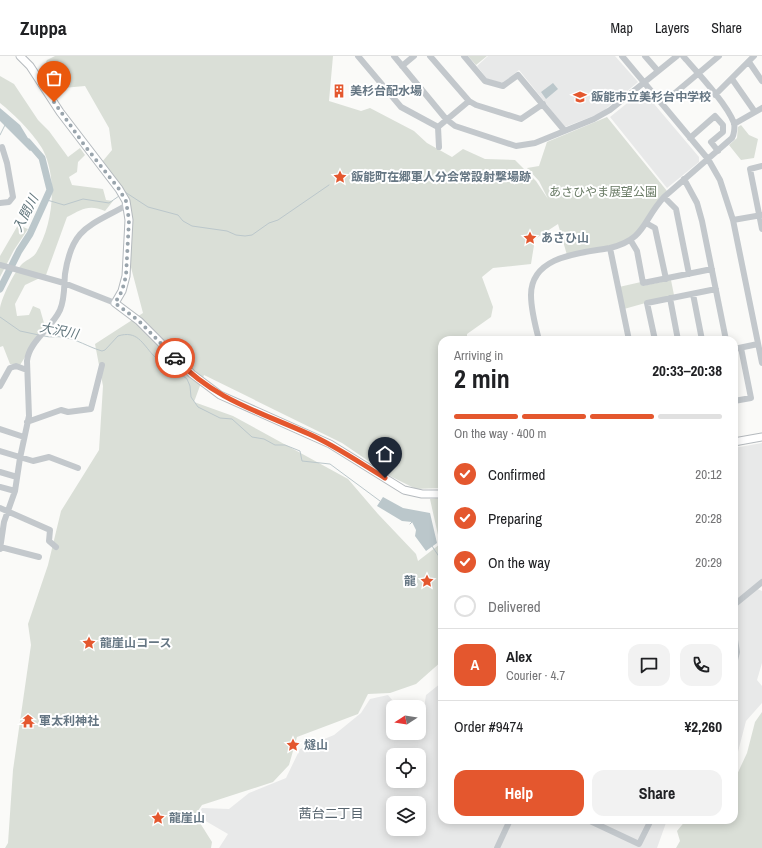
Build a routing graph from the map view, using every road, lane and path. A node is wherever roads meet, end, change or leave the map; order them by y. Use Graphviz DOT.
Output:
graph roads {
  1 [pos="20,56"];
  2 [pos="358,56"];
  3 [pos="394,56"];
  4 [pos="414,56"];
  5 [pos="430,56"];
  6 [pos="464,56"];
  7 [pos="622,56"];
  8 [pos="645,56"];
  9 [pos="677,56"];
  10 [pos="683,56"];
  11 [pos="719,56"];
  12 [pos="754,56"];
  13 [pos="749,62"];
  14 [pos="402,66"];
  15 [pos="658,72"];
  16 [pos="698,74"];
  17 [pos="732,79"];
  18 [pos="644,82"];
  19 [pos="762,82"];
  20 [pos="715,94"];
  21 [pos="469,101"];
  22 [pos="543,104"];
  23 [pos="662,104"];
  24 [pos="762,108"];
  25 [pos="755,112"];
  26 [pos="446,119"];
  27 [pos="734,124"];
  28 [pos="438,127"];
  29 [pos="564,130"];
  30 [pos="690,138"];
  31 [pos="2,147"];
  32 [pos="439,147"];
  33 [pos="718,151"];
  34 [pos="708,159"];
  35 [pos="762,166"];
  36 [pos="684,179"];
  37 [pos="762,193"];
  38 [pos="755,194"];
  39 [pos="664,197"];
  40 [pos="0,202"];
  41 [pos="126,202"];
  42 [pos="761,215"];
  43 [pos="733,220"];
  44 [pos="646,223"];
  45 [pos="762,229"];
  46 [pos="631,241"];
  47 [pos="610,248"];
  48 [pos="0,265"];
  49 [pos="712,270"];
  50 [pos="689,274"];
  51 [pos="666,279"];
  52 [pos="64,283"];
  53 [pos="716,289"];
  54 [pos="693,294"];
  55 [pos="670,298"];
  56 [pos="115,303"];
  57 [pos="538,336"];
  58 [pos="627,336"];
  59 [pos="654,336"];
  60 [pos="677,336"];
  61 [pos="701,336"];
  62 [pos="725,336"];
  63 [pos="758,344"];
  64 [pos="738,348"];
  65 [pos="741,348"];
  66 [pos="762,363"];
  67 [pos="102,365"];
  68 [pos="27,370"];
  69 [pos="0,386"];
  70 [pos="738,400"];
  71 [pos="27,422"];
  72 [pos="0,429"];
  73 [pos="24,437"];
  74 [pos="762,437"];
  75 [pos="738,441"];
  76 [pos="0,451"];
  77 [pos="20,458"];
  78 [pos="78,468"];
  79 [pos="0,472"];
  80 [pos="17,477"];
  81 [pos="0,487"];
  82 [pos="15,491"];
  83 [pos="438,494"];
  84 [pos="0,508"];
  85 [pos="8,512"];
  86 [pos="56,547"];
  87 [pos="0,548"];
  88 [pos="39,557"];
  89 [pos="762,582"];
  90 [pos="738,602"];
  91 [pos="508,824"];
  92 [pos="596,824"];
  93 [pos="649,824"];
  94 [pos="497,848"];
  1 -- 41 [label="main road"];
  2 -- 28 [label="street"];
  3 -- 14 [label="street"];
  4 -- 14 [label="street"];
  5 -- 21 [label="street"];
  6 -- 22 [label="street"];
  7 -- 18 [label="street"];
  8 -- 15 [label="street"];
  9 -- 15 [label="street"];
  10 -- 16 [label="street"];
  11 -- 16 [label="street"];
  12 -- 13 [label="street"];
  13 -- 17 [label="street"];
  13 -- 19 [label="street"];
  14 -- 26 [label="street"];
  15 -- 18 [label="street"];
  16 -- 20 [label="street"];
  16 -- 23 [label="street"];
  17 -- 20 [label="street"];
  17 -- 25 [label="street"];
  18 -- 23 [label="street"];
  18 -- 29 [label="street"];
  20 -- 27 [label="street"];
  21 -- 22 [label="street"];
  21 -- 26 [label="street"];
  22 -- 29 [label="street"];
  23 -- 30 [label="street"];
  24 -- 25 [label="street"];
  25 -- 27 [label="street"];
  26 -- 28 [label="street"];
  26 -- 29 [label="street"];
  27 -- 33 [label="street"];
  28 -- 32 [label="street"];
  30 -- 33 [label="street"];
  30 -- 34 [label="street"];
  31 -- 40 [label="street"];
  33 -- 34 [label="street"];
  34 -- 36 [label="street"];
  34 -- 43 [label="street"];
  35 -- 38 [label="street"];
  36 -- 39 [label="street"];
  36 -- 49 [label="street"];
  37 -- 38 [label="street"];
  38 -- 42 [label="street"];
  39 -- 44 [label="street"];
  39 -- 50 [label="street"];
  41 -- 52 [label="street"];
  41 -- 56 [label="main road"];
  42 -- 43 [label="street"];
  42 -- 45 [label="street"];
  43 -- 63 [label="street"];
  44 -- 46 [label="street"];
  44 -- 51 [label="street"];
  46 -- 47 [label="street"];
  46 -- 51 [label="street"];
  47 -- 57 [label="street"];
  47 -- 58 [label="street"];
  48 -- 52 [label="street"];
  49 -- 50 [label="street"];
  49 -- 53 [label="street"];
  50 -- 51 [label="street"];
  52 -- 56 [label="street"];
  52 -- 68 [label="street"];
  53 -- 54 [label="street"];
  53 -- 62 [label="street"];
  54 -- 55 [label="street"];
  54 -- 61 [label="street"];
  55 -- 59 [label="street"];
  55 -- 60 [label="street"];
  56 -- 83 [label="main road"];
  63 -- 65 [label="street"];
  63 -- 66 [label="street"];
  64 -- 65 [label="street"];
  65 -- 70 [label="street"];
  67 -- 71 [label="street"];
  68 -- 69 [label="street"];
  68 -- 71 [label="street"];
  71 -- 73 [label="street"];
  72 -- 73 [label="street"];
  73 -- 77 [label="street"];
  74 -- 75 [label="main road"];
  76 -- 77 [label="street"];
  77 -- 78 [label="street"];
  77 -- 80 [label="street"];
  79 -- 80 [label="street"];
  80 -- 82 [label="street"];
  81 -- 82 [label="street"];
  82 -- 85 [label="street"];
  84 -- 85 [label="street"];
  85 -- 86 [label="street"];
  85 -- 87 [label="street"];
  87 -- 88 [label="street"];
  89 -- 90 [label="street"];
  91 -- 94 [label="street"];
  92 -- 93 [label="street"];
}
